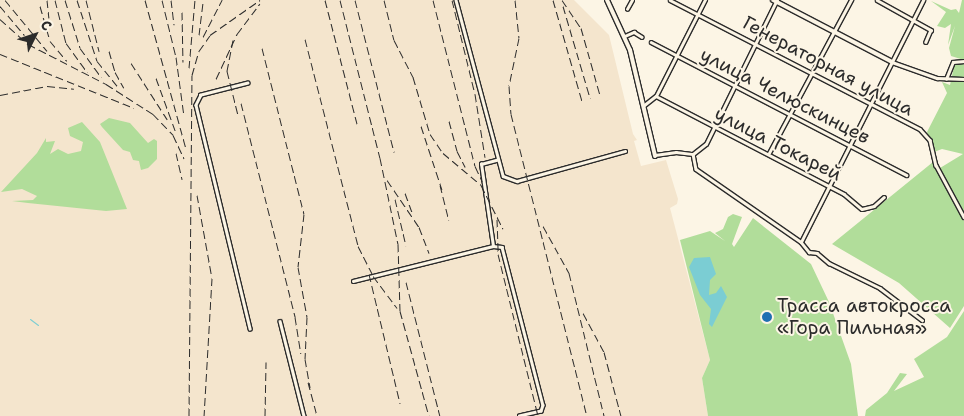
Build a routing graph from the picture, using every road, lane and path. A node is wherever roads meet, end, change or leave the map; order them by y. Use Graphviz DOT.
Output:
graph roads {
  1 [pos="456,0"];
  2 [pos="608,0"];
  3 [pos="632,0"];
  4 [pos="670,0"];
  5 [pos="705,0"];
  6 [pos="851,0"];
  7 [pos="877,0"];
  8 [pos="923,0"];
  9 [pos="776,1"];
  10 [pos="628,9"];
  11 [pos="697,14"];
  12 [pos="913,19"];
  13 [pos="835,32"];
  14 [pos="625,36"];
  15 [pos="642,37"];
  16 [pos="651,42"];
  17 [pos="926,42"];
  18 [pos="755,43"];
  19 [pos="677,55"];
  20 [pos="964,61"];
  21 [pos="892,62"];
  22 [pos="813,74"];
  23 [pos="946,79"];
  24 [pos="964,79"];
  25 [pos="248,83"];
  26 [pos="734,85"];
  27 [pos="656,96"];
  28 [pos="869,104"];
  29 [pos="644,106"];
  30 [pos="791,115"];
  31 [pos="714,126"];
  32 [pos="850,144"];
  33 [pos="625,151"];
  34 [pos="693,154"];
  35 [pos="769,154"];
  36 [pos="655,156"];
  37 [pos="496,160"];
  38 [pos="906,175"];
  39 [pos="829,186"];
  40 [pos="884,197"];
  41 [pos="964,217"];
  42 [pos="801,242"];
  43 [pos="493,246"];
  44 [pos="353,281"];
  45 [pos="922,320"];
  46 [pos="280,321"];
  47 [pos="250,329"];
  48 [pos="304,416"];
  49 [pos="520,416"];
  1 -- 37 [label="street"];
  2 -- 14 [label="street"];
  3 -- 10 [label="street"];
  4 -- 11 [label="street, Генераторная улица"];
  5 -- 11 [label="street"];
  6 -- 13 [label="street"];
  7 -- 12 [label="street"];
  8 -- 12 [label="street"];
  9 -- 13 [label="street"];
  9 -- 18 [label="street"];
  11 -- 18 [label="street, Генераторная улица"];
  11 -- 19 [label="street"];
  12 -- 17 [label="street"];
  12 -- 21 [label="street"];
  13 -- 21 [label="street"];
  13 -- 22 [label="street"];
  14 -- 15 [label="street"];
  14 -- 29 [label="street"];
  16 -- 19 [label="street, улица Челюскинцев"];
  18 -- 22 [label="street, Генераторная улица"];
  18 -- 26 [label="street"];
  19 -- 26 [label="street, улица Челюскинцев"];
  19 -- 27 [label="street"];
  20 -- 23 [label="street"];
  21 -- 23 [label="street"];
  21 -- 28 [label="street"];
  22 -- 28 [label="street, Генераторная улица"];
  22 -- 30 [label="street"];
  23 -- 24 [label="street"];
  25 -- 47 [label="street"];
  26 -- 30 [label="street, улица Челюскинцев"];
  26 -- 31 [label="street"];
  27 -- 29 [label="street"];
  27 -- 31 [label="street, улица Токарей"];
  28 -- 32 [label="street"];
  28 -- 41 [label="street, Генераторная улица"];
  29 -- 36 [label="street"];
  30 -- 32 [label="street, улица Челюскинцев"];
  30 -- 35 [label="street"];
  31 -- 34 [label="street"];
  31 -- 35 [label="street, улица Токарей"];
  32 -- 38 [label="street, улица Челюскинцев"];
  32 -- 39 [label="street"];
  33 -- 37 [label="street"];
  34 -- 36 [label="street"];
  34 -- 42 [label="street"];
  35 -- 39 [label="street, улица Токарей"];
  37 -- 43 [label="street"];
  39 -- 40 [label="street, улица Токарей"];
  39 -- 42 [label="street"];
  42 -- 45 [label="street"];
  43 -- 44 [label="street"];
  43 -- 49 [label="street"];
  46 -- 48 [label="street"];
}
